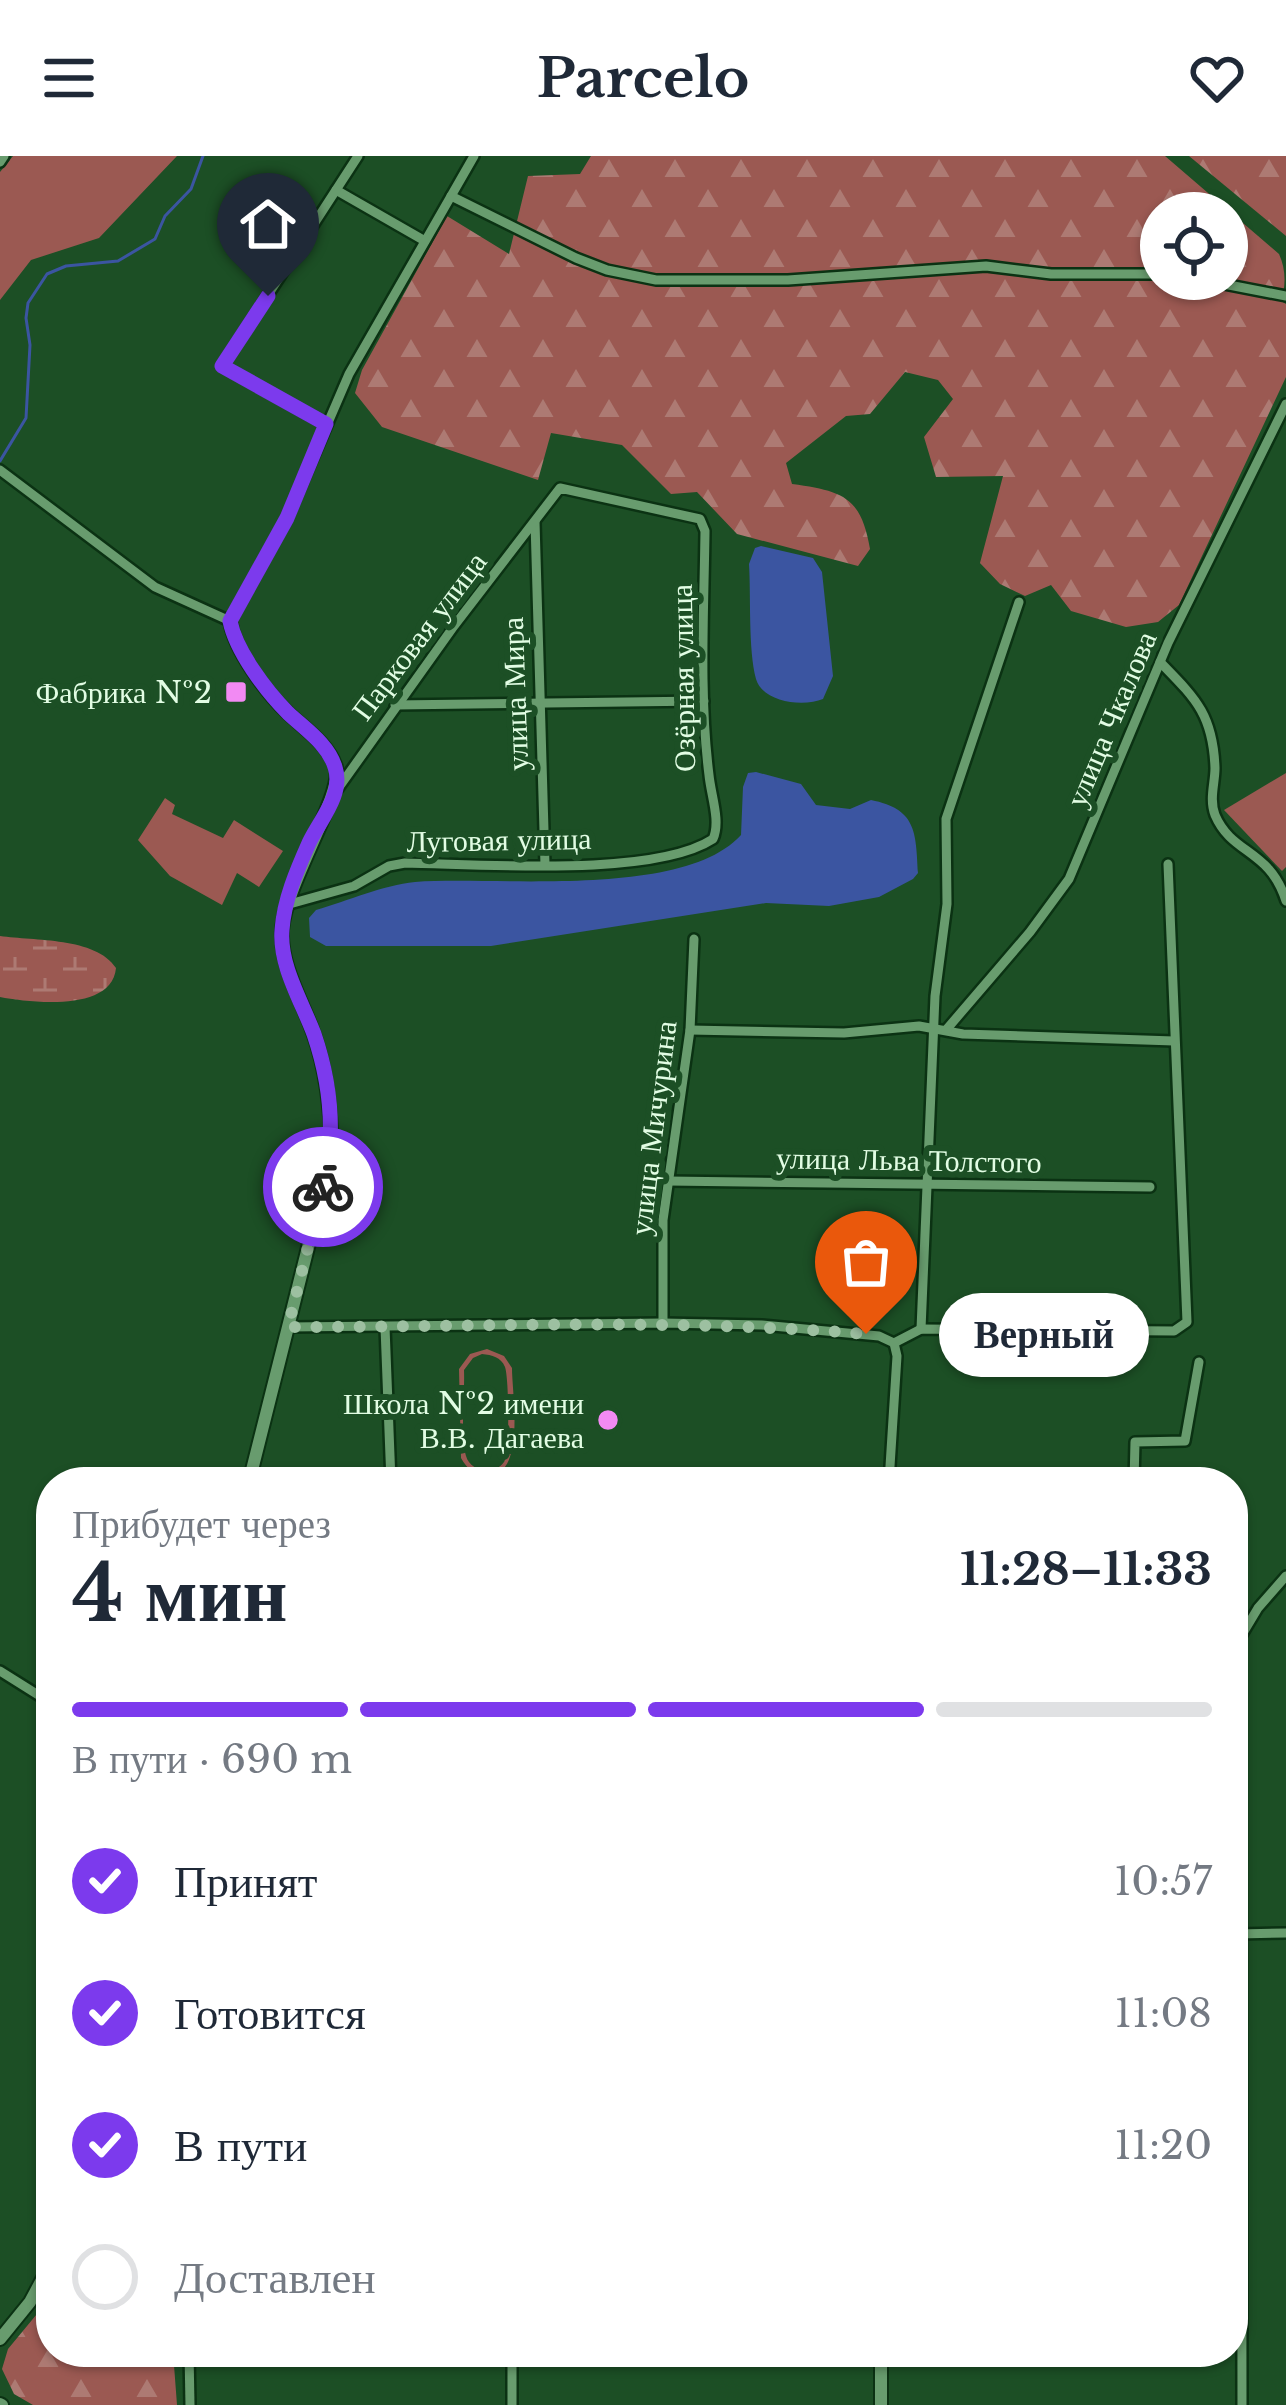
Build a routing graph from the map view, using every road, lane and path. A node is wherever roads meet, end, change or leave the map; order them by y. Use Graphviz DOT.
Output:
graph roads {
  1 [pos="358,156"];
  2 [pos="474,156"];
  3 [pos="336,190"];
  4 [pos="451,196"];
  5 [pos="425,241"];
  6 [pos="1140,274"];
  7 [pos="1248,289"];
  8 [pos="1286,296"];
  9 [pos="1286,404"];
  10 [pos="326,424"];
  11 [pos="0,470"];
  12 [pos="700,519"];
  13 [pos="535,522"];
  14 [pos="1019,602"];
  15 [pos="230,621"];
  16 [pos="1160,662"];
  17 [pos="704,701"];
  18 [pos="538,703"];
  19 [pos="395,706"];
  20 [pos="337,790"];
  21 [pos="716,836"];
  22 [pos="1168,864"];
  23 [pos="545,865"];
  24 [pos="1286,901"];
  25 [pos="286,905"];
  26 [pos="694,939"];
  27 [pos="940,1029"];
  28 [pos="690,1030"];
  29 [pos="1174,1041"];
  30 [pos="668,1181"];
  31 [pos="925,1183"];
  32 [pos="1150,1187"];
  33 [pos="663,1323"];
  34 [pos="288,1327"];
  35 [pos="385,1327"];
  36 [pos="922,1329"];
  37 [pos="894,1343"];
  38 [pos="1199,1362"];
  39 [pos="253,1467"];
  40 [pos="390,1467"];
  41 [pos="890,1467"];
  42 [pos="1135,1467"];
  43 [pos="1286,1576"];
  44 [pos="1286,1590"];
  45 [pos="1272,1594"];
  46 [pos="1248,1625"];
  47 [pos="0,1670"];
  48 [pos="36,1693"];
  49 [pos="1286,1933"];
  50 [pos="1248,1934"];
  51 [pos="36,2291"];
  52 [pos="0,2339"];
  53 [pos="189,2367"];
  54 [pos="512,2367"];
  55 [pos="881,2367"];
  56 [pos="1242,2367"];
  57 [pos="190,2405"];
  58 [pos="512,2405"];
  59 [pos="881,2405"];
  60 [pos="1242,2405"];
  1 -- 3 [label="street"];
  2 -- 4 [label="street"];
  3 -- 5 [label="street"];
  3 -- 10 [label="street"];
  4 -- 5 [label="street"];
  4 -- 6 [label="street"];
  5 -- 10 [label="street"];
  7 -- 8 [label="street"];
  9 -- 16 [label="street, улица Чкалова"];
  10 -- 15 [label="street"];
  11 -- 15 [label="street"];
  12 -- 13 [label="street, Парковая улица"];
  12 -- 17 [label="street, Озёрная улица"];
  13 -- 18 [label="street, улица Мира"];
  13 -- 19 [label="street, Парковая улица"];
  14 -- 27 [label="street"];
  15 -- 20 [label="street"];
  16 -- 24 [label="street"];
  16 -- 27 [label="street, улица Чкалова"];
  17 -- 18 [label="street"];
  17 -- 21 [label="street, Озёрная улица"];
  18 -- 19 [label="street"];
  18 -- 23 [label="street, улица Мира"];
  19 -- 20 [label="street, Парковая улица"];
  20 -- 25 [label="street, Парковая улица"];
  21 -- 23 [label="street, Луговая улица"];
  22 -- 29 [label="street"];
  23 -- 25 [label="street, Луговая улица"];
  25 -- 34 [label="street, Парковая улица"];
  26 -- 28 [label="street, улица Мичурина"];
  27 -- 28 [label="street"];
  27 -- 29 [label="street"];
  27 -- 31 [label="street"];
  28 -- 30 [label="street, улица Мичурина"];
  29 -- 36 [label="street"];
  30 -- 31 [label="street, улица Льва Толстого"];
  30 -- 33 [label="street, улица Мичурина"];
  31 -- 32 [label="street, улица Льва Толстого"];
  31 -- 36 [label="street"];
  33 -- 35 [label="street"];
  33 -- 37 [label="street"];
  34 -- 35 [label="street"];
  34 -- 39 [label="street"];
  35 -- 40 [label="street"];
  36 -- 37 [label="street"];
  37 -- 41 [label="street"];
  38 -- 42 [label="street"];
  43 -- 45 [label="street"];
  44 -- 45 [label="street"];
  45 -- 46 [label="street"];
  47 -- 48 [label="street"];
  49 -- 50 [label="street"];
  51 -- 52 [label="street"];
  53 -- 57 [label="street"];
  54 -- 58 [label="street"];
  55 -- 59 [label="street"];
  56 -- 60 [label="street"];
}
